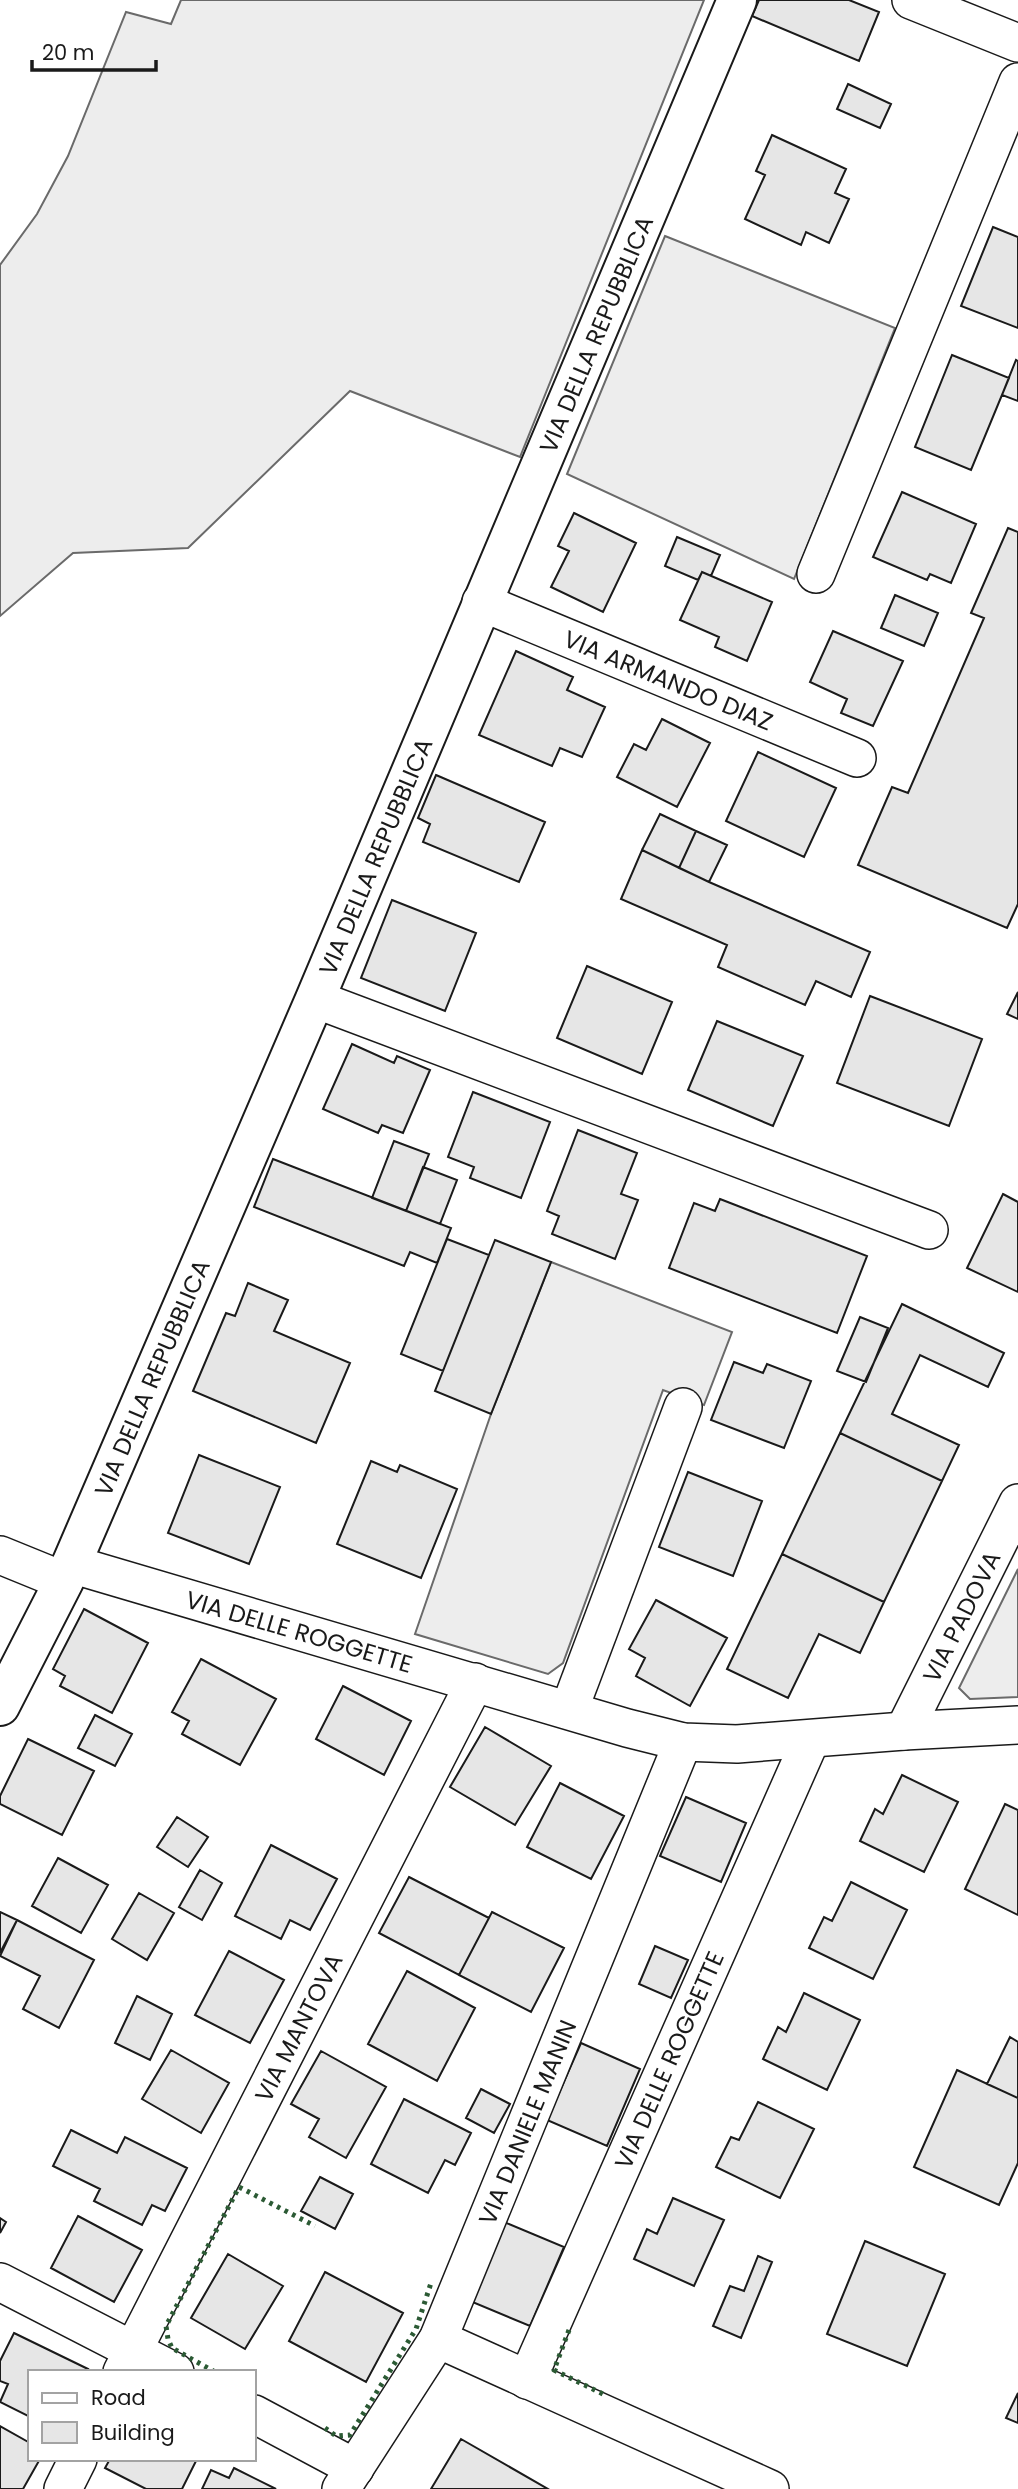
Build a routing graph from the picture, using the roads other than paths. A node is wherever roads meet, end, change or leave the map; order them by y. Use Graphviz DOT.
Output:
graph roads {
  1 [pos="737,0"];
  2 [pos="911,0"];
  3 [pos="1018,43"];
  4 [pos="1018,82"];
  5 [pos="816,574"];
  6 [pos="481,603"];
  7 [pos="857,758"];
  8 [pos="315,999"];
  9 [pos="929,1230"];
  10 [pos="683,1407"];
  11 [pos="1018,1503"];
  12 [pos="0,1555"];
  13 [pos="67,1572"];
  14 [pos="475,1682"];
  15 [pos="0,1706"];
  16 [pos="569,1710"];
  17 [pos="1018,1725"];
  18 [pos="904,1731"];
  19 [pos="811,1740"];
  20 [pos="683,1742"];
  21 [pos="0,2282"];
  22 [pos="438,2339"];
  23 [pos="127,2360"];
  24 [pos="167,2370"];
  25 [pos="527,2380"];
  26 [pos="256,2415"];
  27 [pos="77,2461"];
  28 [pos="348,2479"];
  29 [pos="63,2489"];
  30 [pos="770,2489"];
  1 -- 6 [label="street, VIA DELLA REPUBBLICA"];
  2 -- 3 [label="street"];
  4 -- 5 [label="street"];
  6 -- 7 [label="street, VIA ARMANDO DIAZ"];
  6 -- 8 [label="street, VIA DELLA REPUBBLICA"];
  8 -- 9 [label="street"];
  8 -- 13 [label="street, VIA DELLA REPUBBLICA"];
  10 -- 16 [label="street"];
  11 -- 18 [label="street, VIA PADOVA"];
  12 -- 13 [label="street, VIA DELLE ROGGETTE"];
  13 -- 14 [label="street, VIA DELLE ROGGETTE"];
  13 -- 15 [label="street, VIA DELLA REPUBBLICA"];
  14 -- 16 [label="street, VIA DELLE ROGGETTE"];
  14 -- 23 [label="street, VIA MANTOVA"];
  16 -- 20 [label="street, VIA DELLE ROGGETTE"];
  17 -- 18 [label="street, VIA DELLE ROGGETTE"];
  18 -- 19 [label="street, VIA DELLE ROGGETTE"];
  19 -- 20 [label="street, VIA DELLE ROGGETTE"];
  19 -- 25 [label="street, VIA DELLE ROGGETTE"];
  20 -- 22 [label="street, VIA DANIELE MANIN"];
  21 -- 23 [label="street"];
  22 -- 25 [label="street"];
  22 -- 28 [label="street, VIA DANIELE MANIN"];
  23 -- 24 [label="street"];
  25 -- 30 [label="street"];
  26 -- 28 [label="street"];
  27 -- 29 [label="street"];
}
